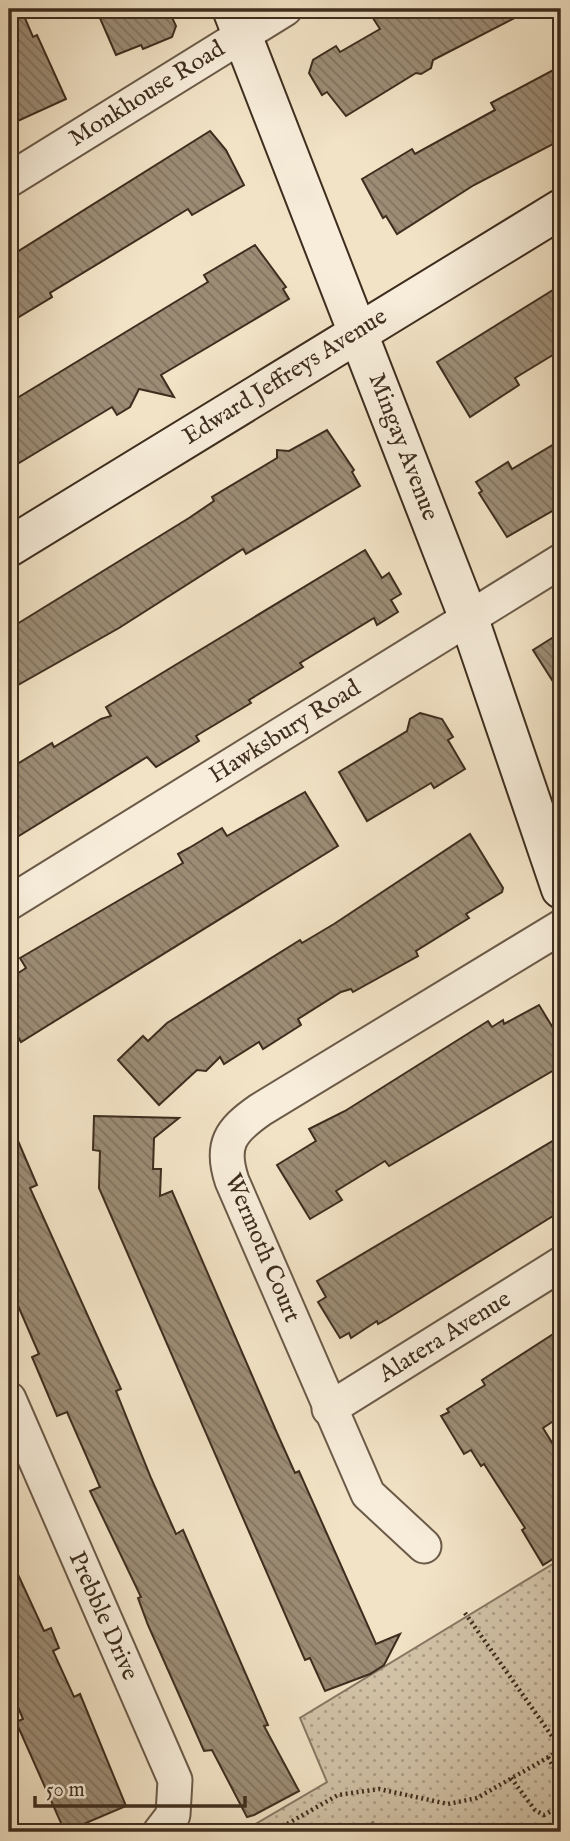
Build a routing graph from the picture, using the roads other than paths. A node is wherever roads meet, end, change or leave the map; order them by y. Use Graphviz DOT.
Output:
graph roads {
  1 [pos="285,9"];
  2 [pos="238,21"];
  3 [pos="9,180"];
  4 [pos="561,209"];
  5 [pos="359,331"];
  6 [pos="9,547"];
  7 [pos="561,561"];
  8 [pos="469,619"];
  9 [pos="561,889"];
  10 [pos="9,903"];
  11 [pos="561,927"];
  12 [pos="561,1265"];
  13 [pos="9,1399"];
  14 [pos="330,1409"];
  15 [pos="424,1546"];
  16 [pos="160,1832"];
  1 -- 2 [label="street, Monkhouse Road"];
  2 -- 3 [label="street, Monkhouse Road"];
  2 -- 5 [label="street, Mingay Avenue"];
  4 -- 5 [label="street, Edward Jeffreys Avenue"];
  5 -- 6 [label="street, Edward Jeffreys Avenue"];
  5 -- 8 [label="street, Mingay Avenue"];
  7 -- 8 [label="street, Hawksbury Road"];
  8 -- 9 [label="street, Mingay Avenue"];
  8 -- 10 [label="street, Hawksbury Road"];
  11 -- 14 [label="street, Wermoth Court"];
  12 -- 14 [label="street, Alatera Avenue"];
  13 -- 16 [label="street, Prebble Drive"];
  14 -- 15 [label="street, Wermoth Court"];
}
